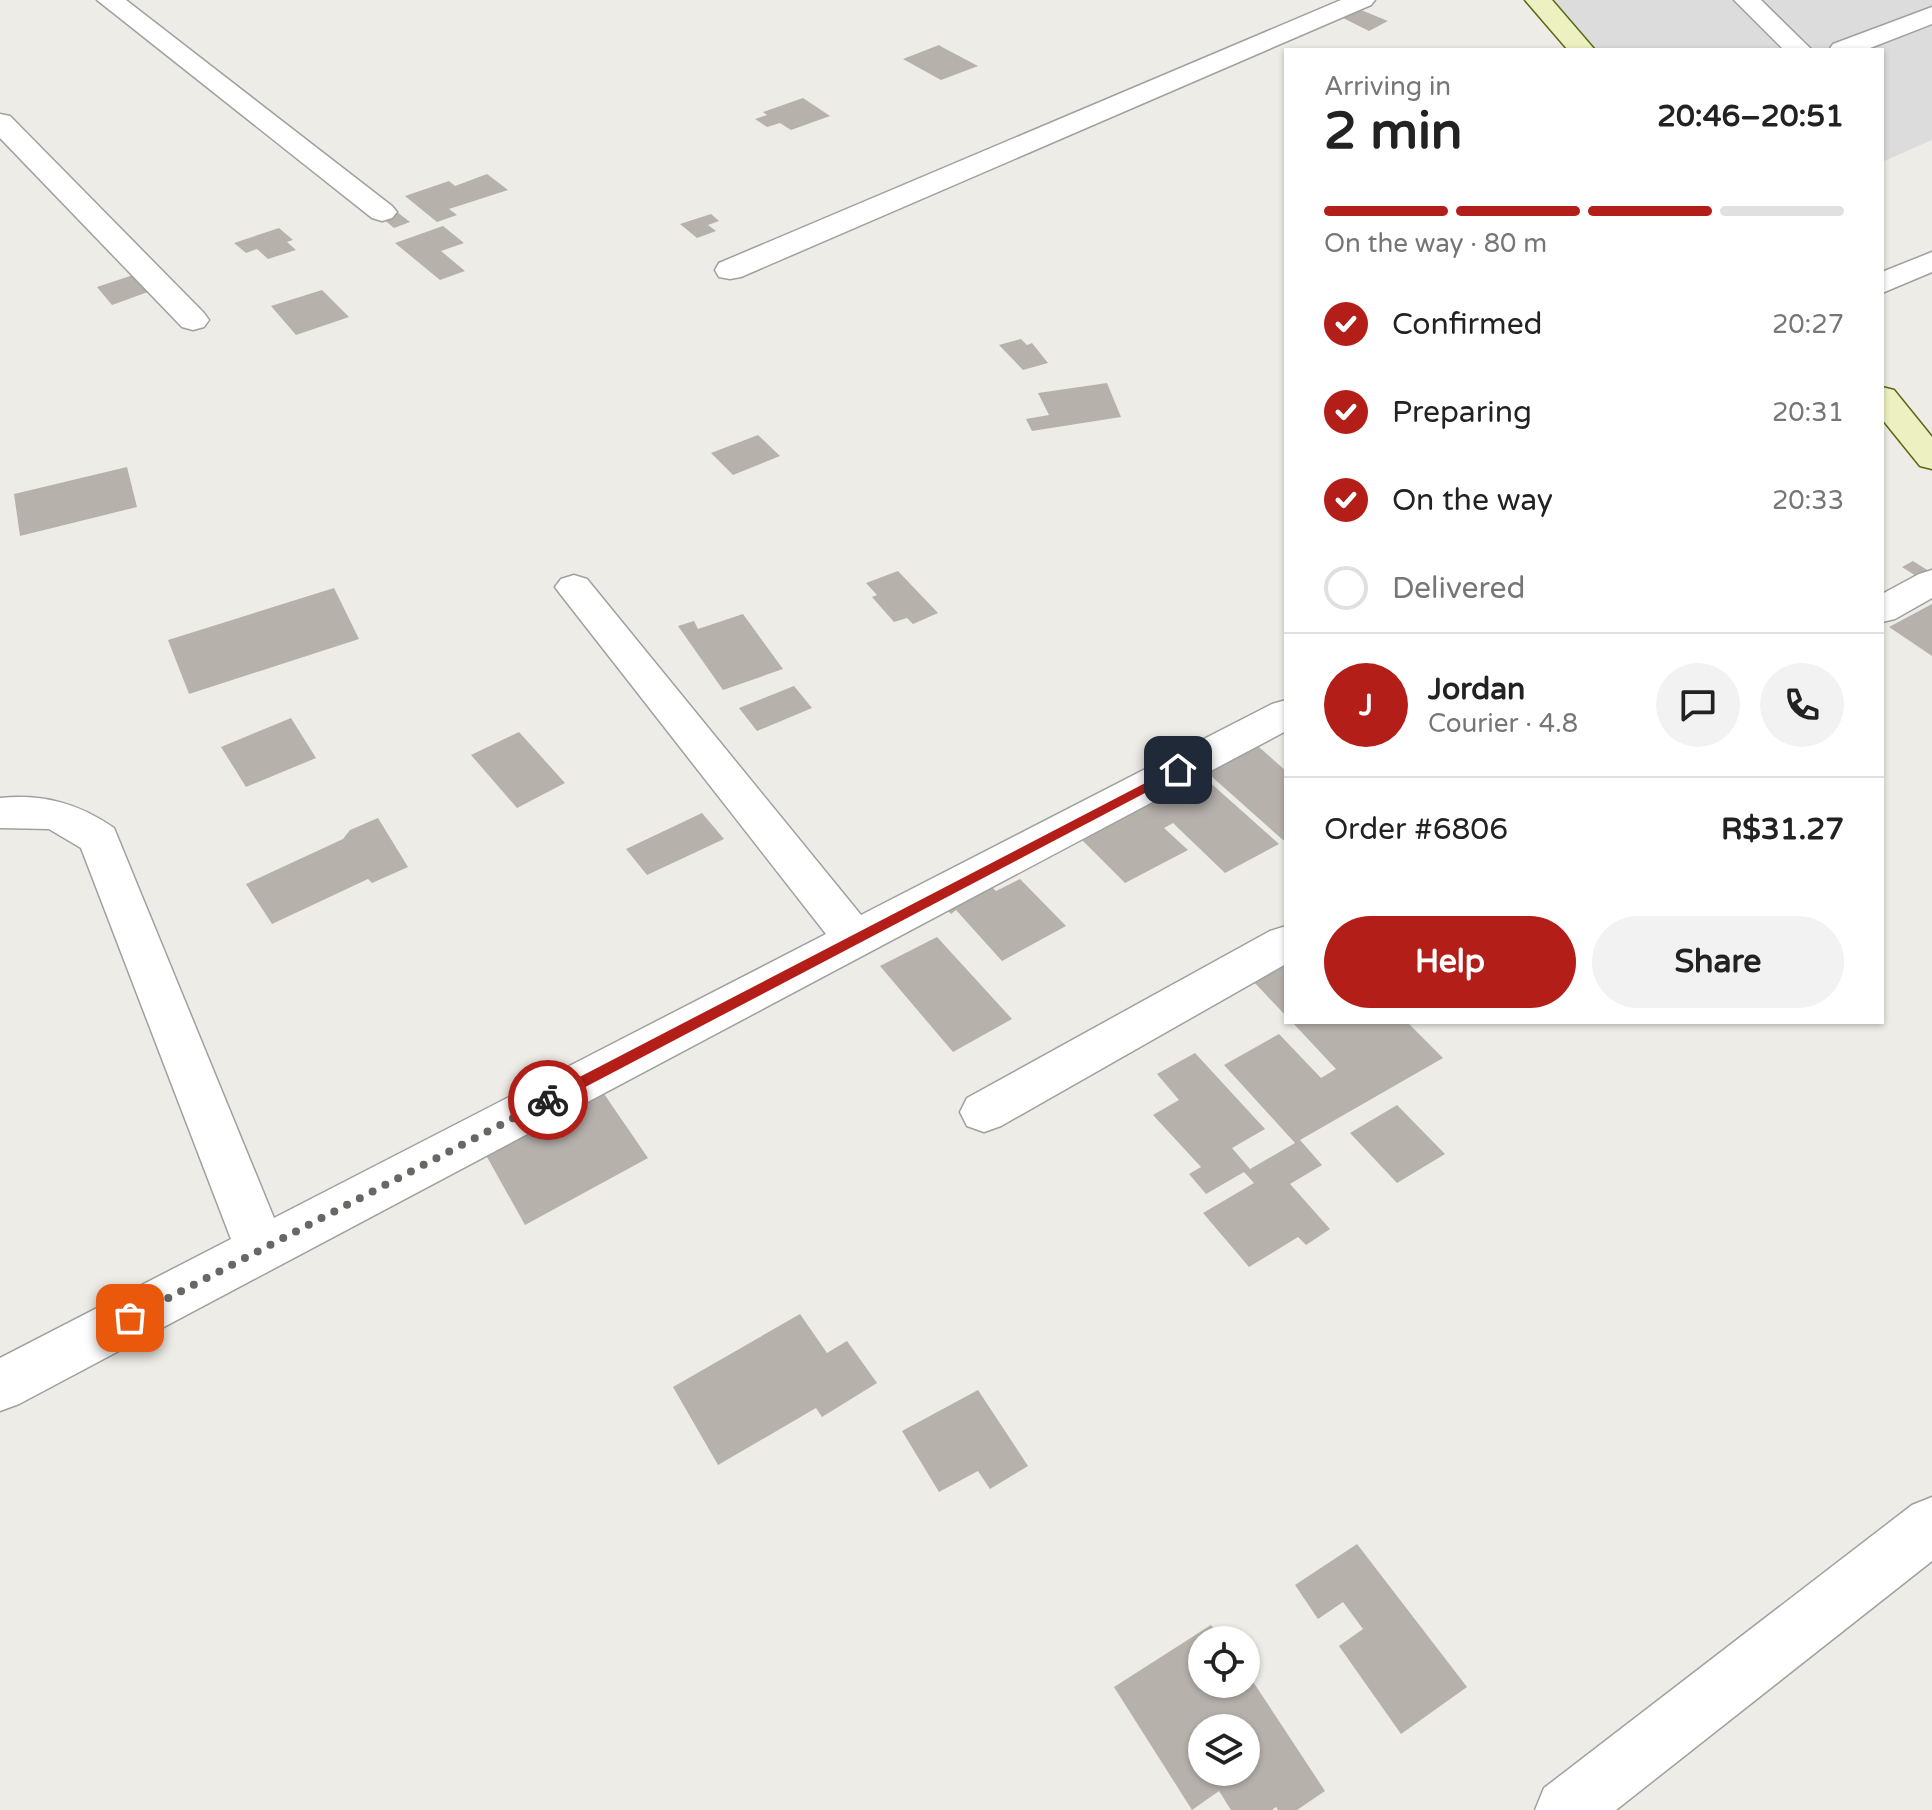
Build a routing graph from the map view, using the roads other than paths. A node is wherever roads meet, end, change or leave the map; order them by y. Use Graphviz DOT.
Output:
graph roads {
  1 [pos="110,0"];
  2 [pos="1362,0"];
  3 [pos="1538,0"];
  4 [pos="1747,0"];
  5 [pos="1932,15"];
  6 [pos="1580,48"];
  7 [pos="1797,48"];
  8 [pos="1847,48"];
  9 [pos="0,122"];
  10 [pos="382,212"];
  11 [pos="1932,261"];
  12 [pos="730,270"];
  13 [pos="1884,283"];
  14 [pos="193,320"];
  15 [pos="1884,401"];
  16 [pos="1932,459"];
  17 [pos="1932,582"];
  18 [pos="574,587"];
  19 [pos="1884,609"];
  20 [pos="1284,715"];
  21 [pos="0,813"];
  22 [pos="855,939"];
  23 [pos="1284,944"];
  24 [pos="984,1112"];
  25 [pos="261,1250"];
  26 [pos="0,1386"];
  27 [pos="1932,1525"];
  28 [pos="1566,1810"];
  1 -- 10 [label="street"];
  2 -- 12 [label="street"];
  3 -- 6 [label="street"];
  4 -- 7 [label="street"];
  5 -- 8 [label="street"];
  9 -- 14 [label="street"];
  11 -- 13 [label="street"];
  15 -- 16 [label="street"];
  17 -- 19 [label="street"];
  18 -- 22 [label="street"];
  20 -- 22 [label="street"];
  21 -- 25 [label="street"];
  22 -- 25 [label="street"];
  23 -- 24 [label="street"];
  25 -- 26 [label="street"];
  27 -- 28 [label="street"];
}
